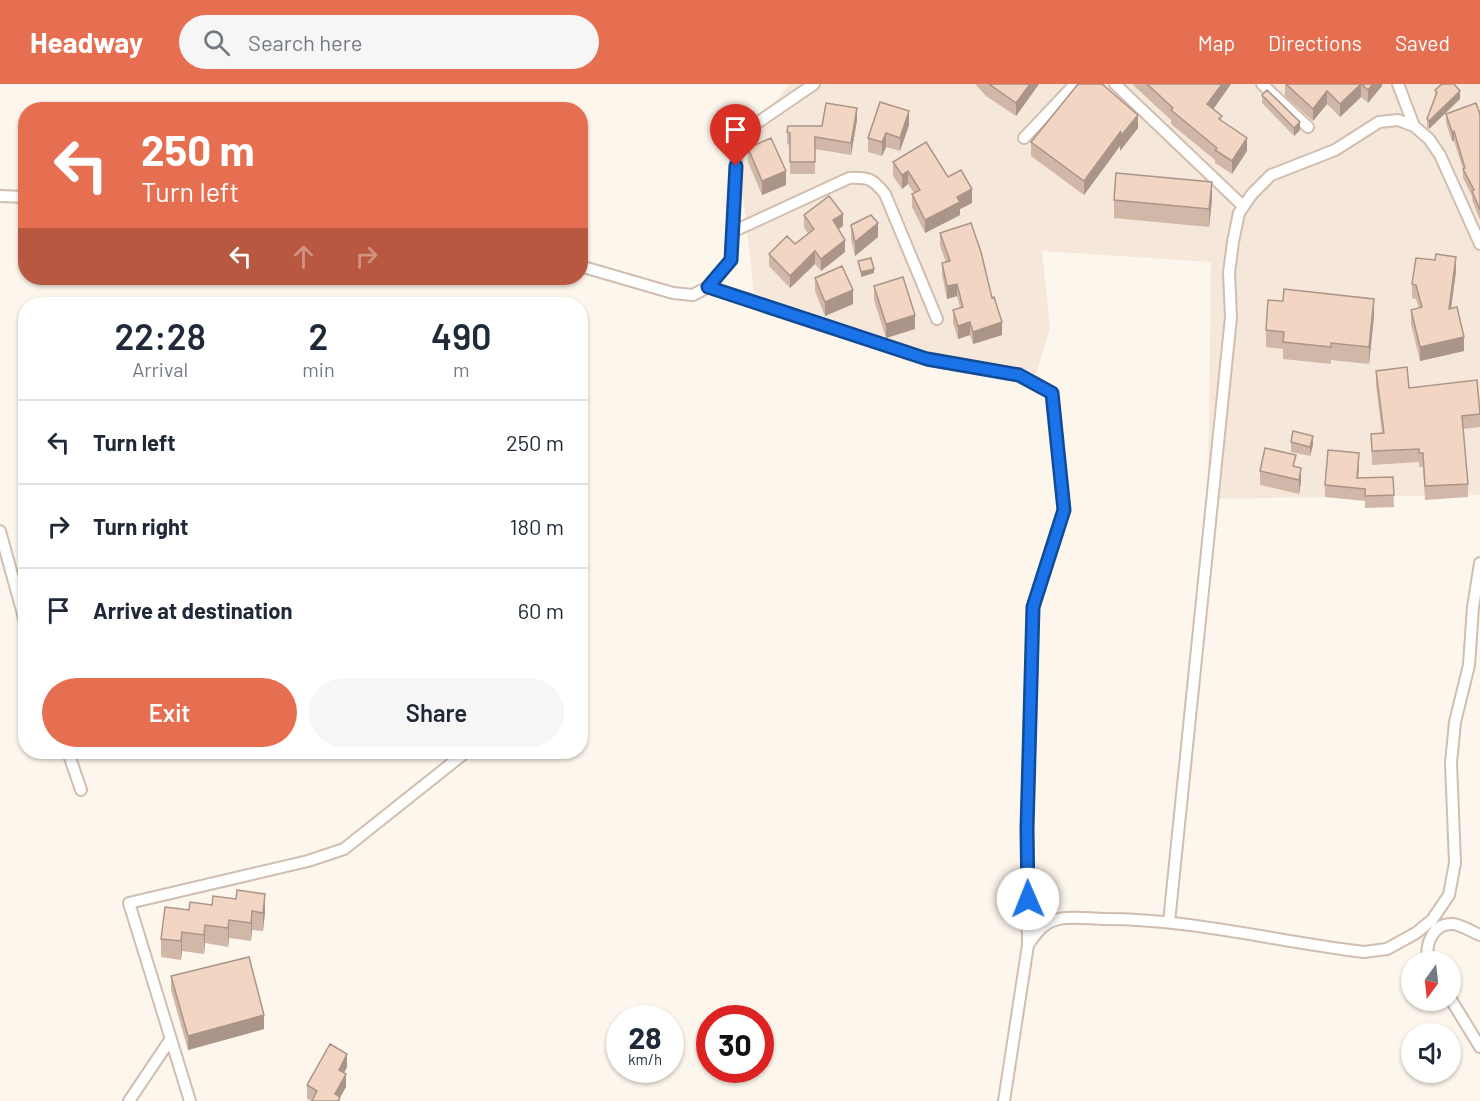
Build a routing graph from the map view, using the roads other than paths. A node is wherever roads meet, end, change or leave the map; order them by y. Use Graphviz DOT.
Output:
graph roads {
  1 [pos="814,84"];
  2 [pos="1075,84"];
  3 [pos="1114,84"];
  4 [pos="1281,84"];
  5 [pos="1398,84"];
  6 [pos="1265,87"];
  7 [pos="1414,126"];
  8 [pos="1308,127"];
  9 [pos="1024,138"];
  10 [pos="0,196"];
  11 [pos="18,197"];
  12 [pos="1242,206"];
  13 [pos="732,232"];
  14 [pos="1480,244"];
  15 [pos="588,268"];
  16 [pos="708,287"];
  17 [pos="937,320"];
  18 [pos="0,531"];
  19 [pos="1480,563"];
  20 [pos="18,595"];
  21 [pos="1469,665"];
  22 [pos="1480,672"];
  23 [pos="70,759"];
  24 [pos="457,759"];
  25 [pos="81,790"];
  26 [pos="1169,922"];
  27 [pos="1480,935"];
  28 [pos="1028,945"];
  29 [pos="1427,951"];
  30 [pos="1458,1011"];
  31 [pos="170,1040"];
  32 [pos="1480,1047"];
  33 [pos="129,1101"];
  34 [pos="190,1101"];
  35 [pos="1004,1101"];
  1 -- 13 [label="street"];
  2 -- 9 [label="street"];
  3 -- 12 [label="street"];
  4 -- 6 [label="street"];
  5 -- 7 [label="street"];
  6 -- 8 [label="street"];
  7 -- 12 [label="street"];
  7 -- 14 [label="street"];
  10 -- 11 [label="street"];
  12 -- 26 [label="street"];
  13 -- 16 [label="street"];
  13 -- 17 [label="street"];
  15 -- 16 [label="street"];
  16 -- 28 [label="street"];
  18 -- 20 [label="street"];
  19 -- 21 [label="street"];
  21 -- 22 [label="street"];
  21 -- 26 [label="street"];
  23 -- 25 [label="street"];
  24 -- 31 [label="street"];
  26 -- 28 [label="street"];
  27 -- 29 [label="street"];
  28 -- 35 [label="street"];
  30 -- 32 [label="street"];
  31 -- 33 [label="street"];
  31 -- 34 [label="street"];
}
